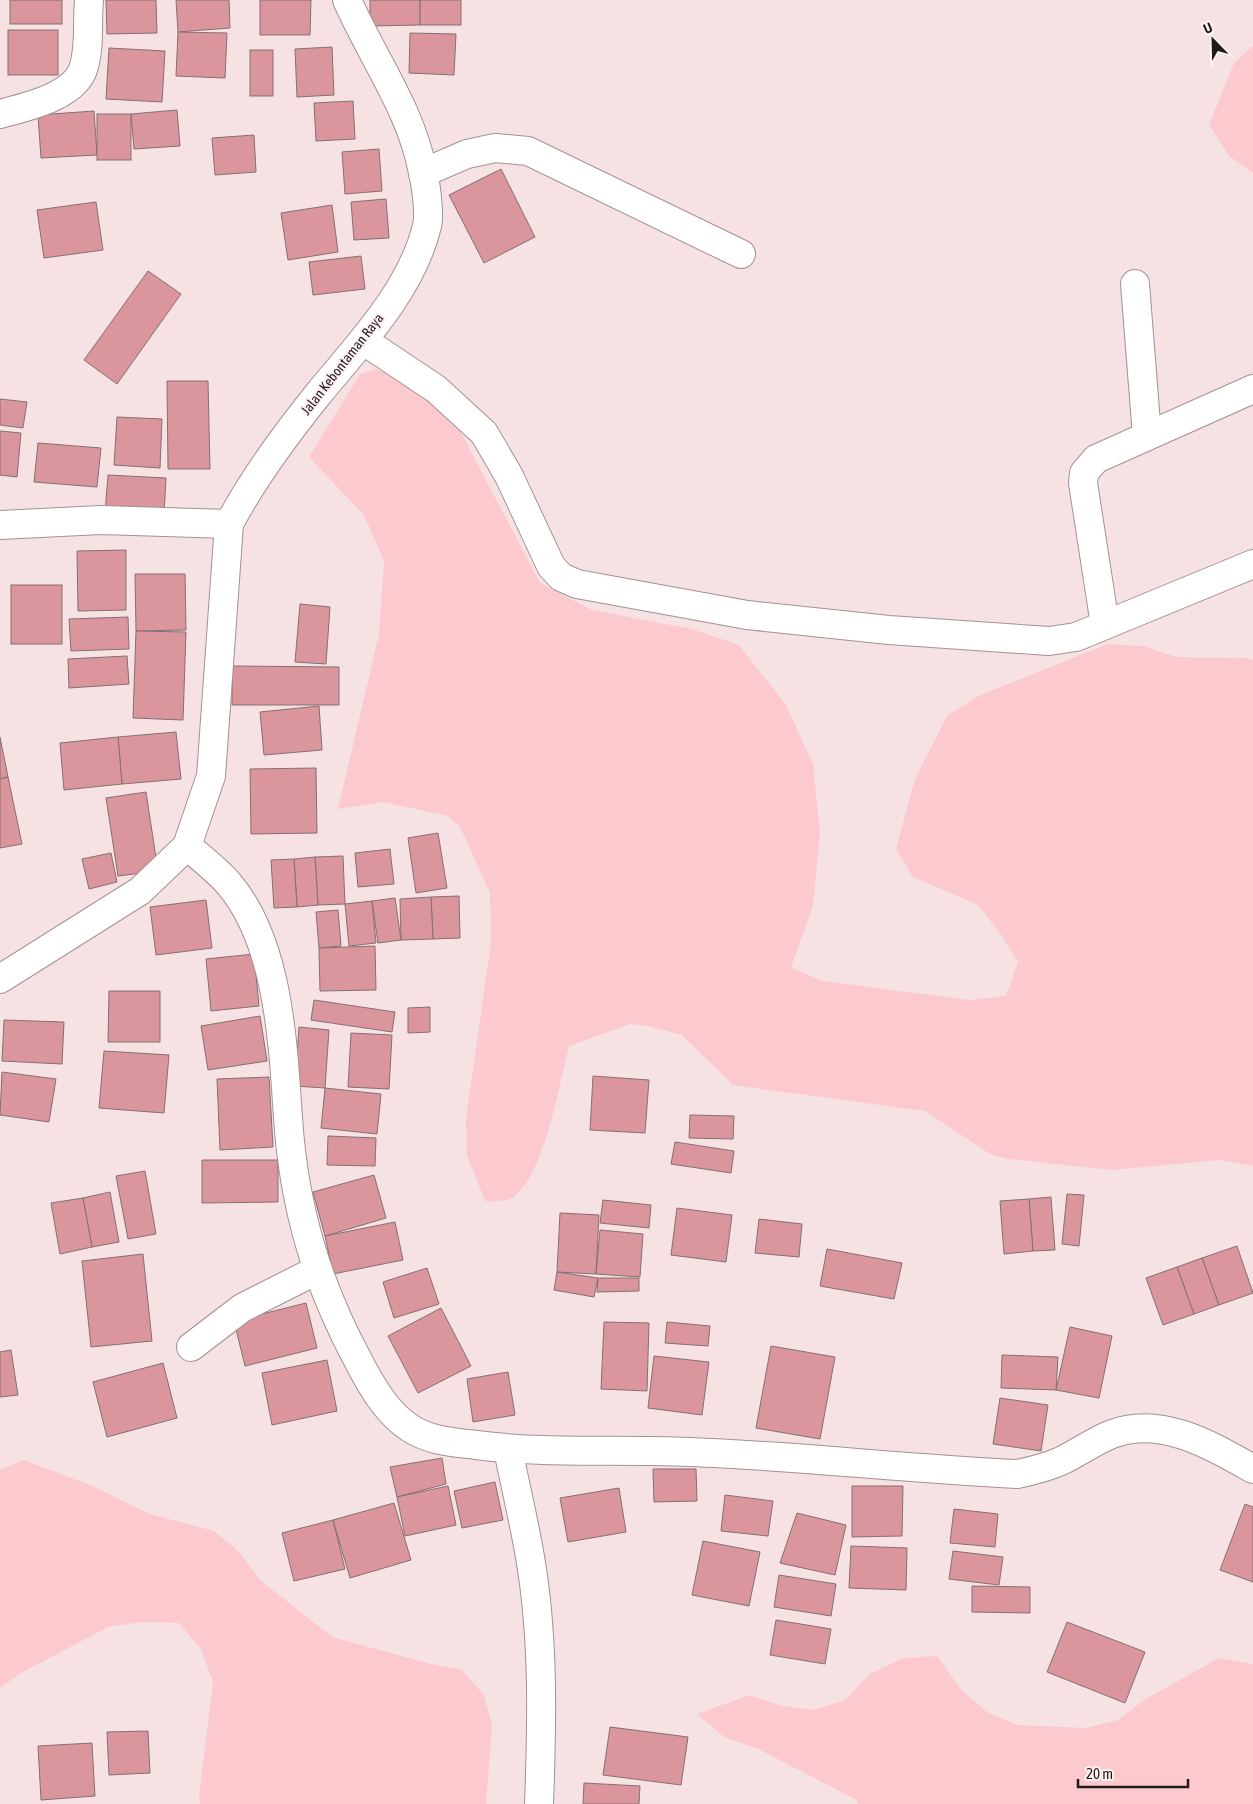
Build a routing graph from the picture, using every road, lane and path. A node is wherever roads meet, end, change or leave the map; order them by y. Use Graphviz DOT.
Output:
graph roads {
  1 [pos="89,0"];
  2 [pos="347,0"];
  3 [pos="0,114"];
  4 [pos="423,173"];
  5 [pos="741,254"];
  6 [pos="1135,284"];
  7 [pos="364,341"];
  8 [pos="1253,389"];
  9 [pos="1147,436"];
  10 [pos="229,524"];
  11 [pos="0,525"];
  12 [pos="1253,564"];
  13 [pos="1105,626"];
  14 [pos="187,846"];
  15 [pos="0,979"];
  16 [pos="317,1270"];
  17 [pos="191,1346"];
  18 [pos="508,1449"];
  19 [pos="1253,1468"];
  20 [pos="540,1804"];
  1 -- 3 [label="street"];
  2 -- 4 [label="street, Jalan Kebontaman Raya"];
  4 -- 5 [label="street"];
  4 -- 7 [label="street, Jalan Kebontaman Raya"];
  6 -- 9 [label="street"];
  7 -- 10 [label="street, Jalan Kebontaman Raya"];
  7 -- 13 [label="street"];
  8 -- 9 [label="street"];
  9 -- 13 [label="street"];
  10 -- 11 [label="street"];
  10 -- 14 [label="street"];
  12 -- 13 [label="street"];
  14 -- 15 [label="street"];
  14 -- 16 [label="street"];
  16 -- 17 [label="street"];
  16 -- 18 [label="street"];
  18 -- 19 [label="street"];
  18 -- 20 [label="street"];
}
